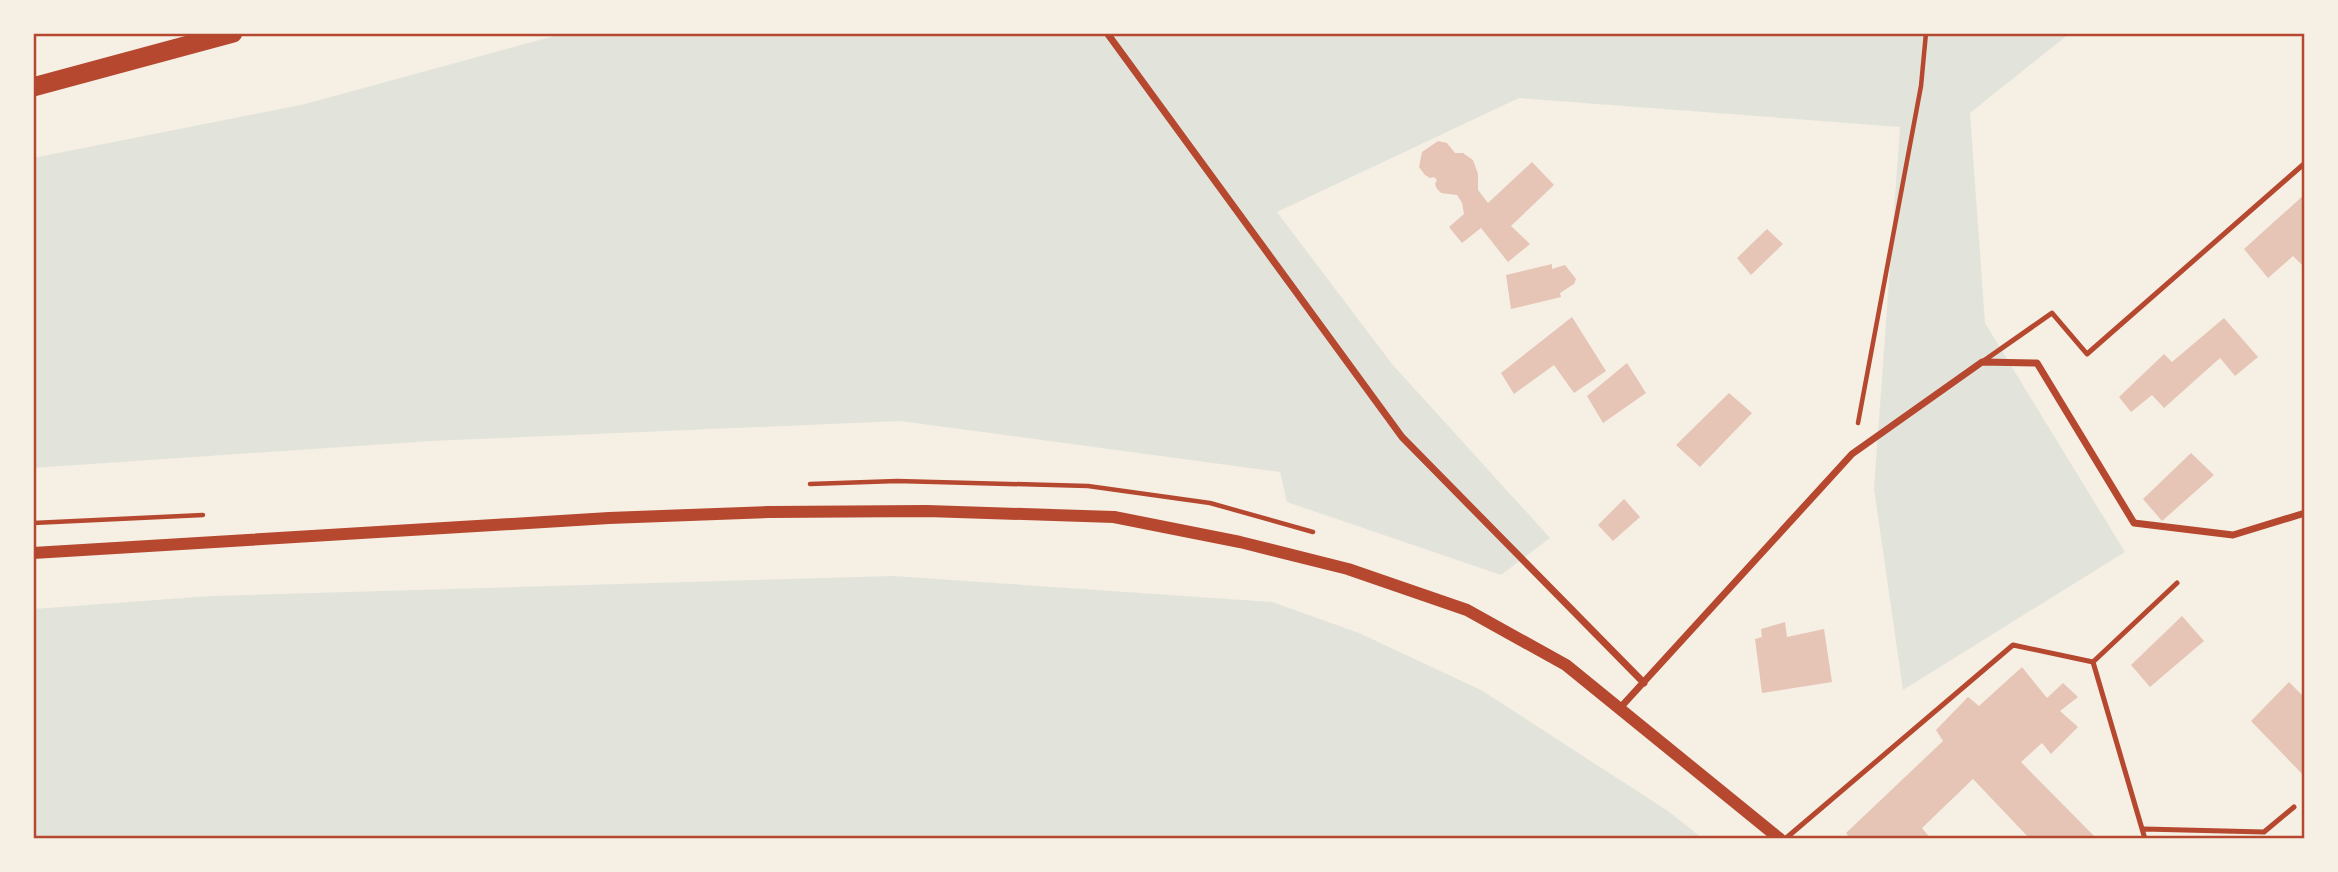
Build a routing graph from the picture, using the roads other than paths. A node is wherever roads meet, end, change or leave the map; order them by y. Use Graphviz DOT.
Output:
graph roads {
  1 [pos="233,33"];
  2 [pos="1107,33"];
  3 [pos="33,87"];
  4 [pos="2305,163"];
  5 [pos="1982,362"];
  6 [pos="2305,513"];
  7 [pos="33,553"];
  8 [pos="2177,583"];
  9 [pos="2093,662"];
  10 [pos="1644,683"];
  11 [pos="1620,708"];
  12 [pos="2294,807"];
  13 [pos="2144,829"];
  14 [pos="1783,839"];
  15 [pos="2145,839"];
  1 -- 3 [label="highway"];
  2 -- 10 [label="street"];
  4 -- 5 [label="lane"];
  5 -- 6 [label="street"];
  5 -- 10 [label="street"];
  7 -- 11 [label="street"];
  8 -- 9 [label="lane"];
  9 -- 13 [label="lane"];
  9 -- 14 [label="lane"];
  10 -- 11 [label="street"];
  11 -- 14 [label="street"];
  12 -- 13 [label="lane"];
  13 -- 15 [label="lane"];
}
